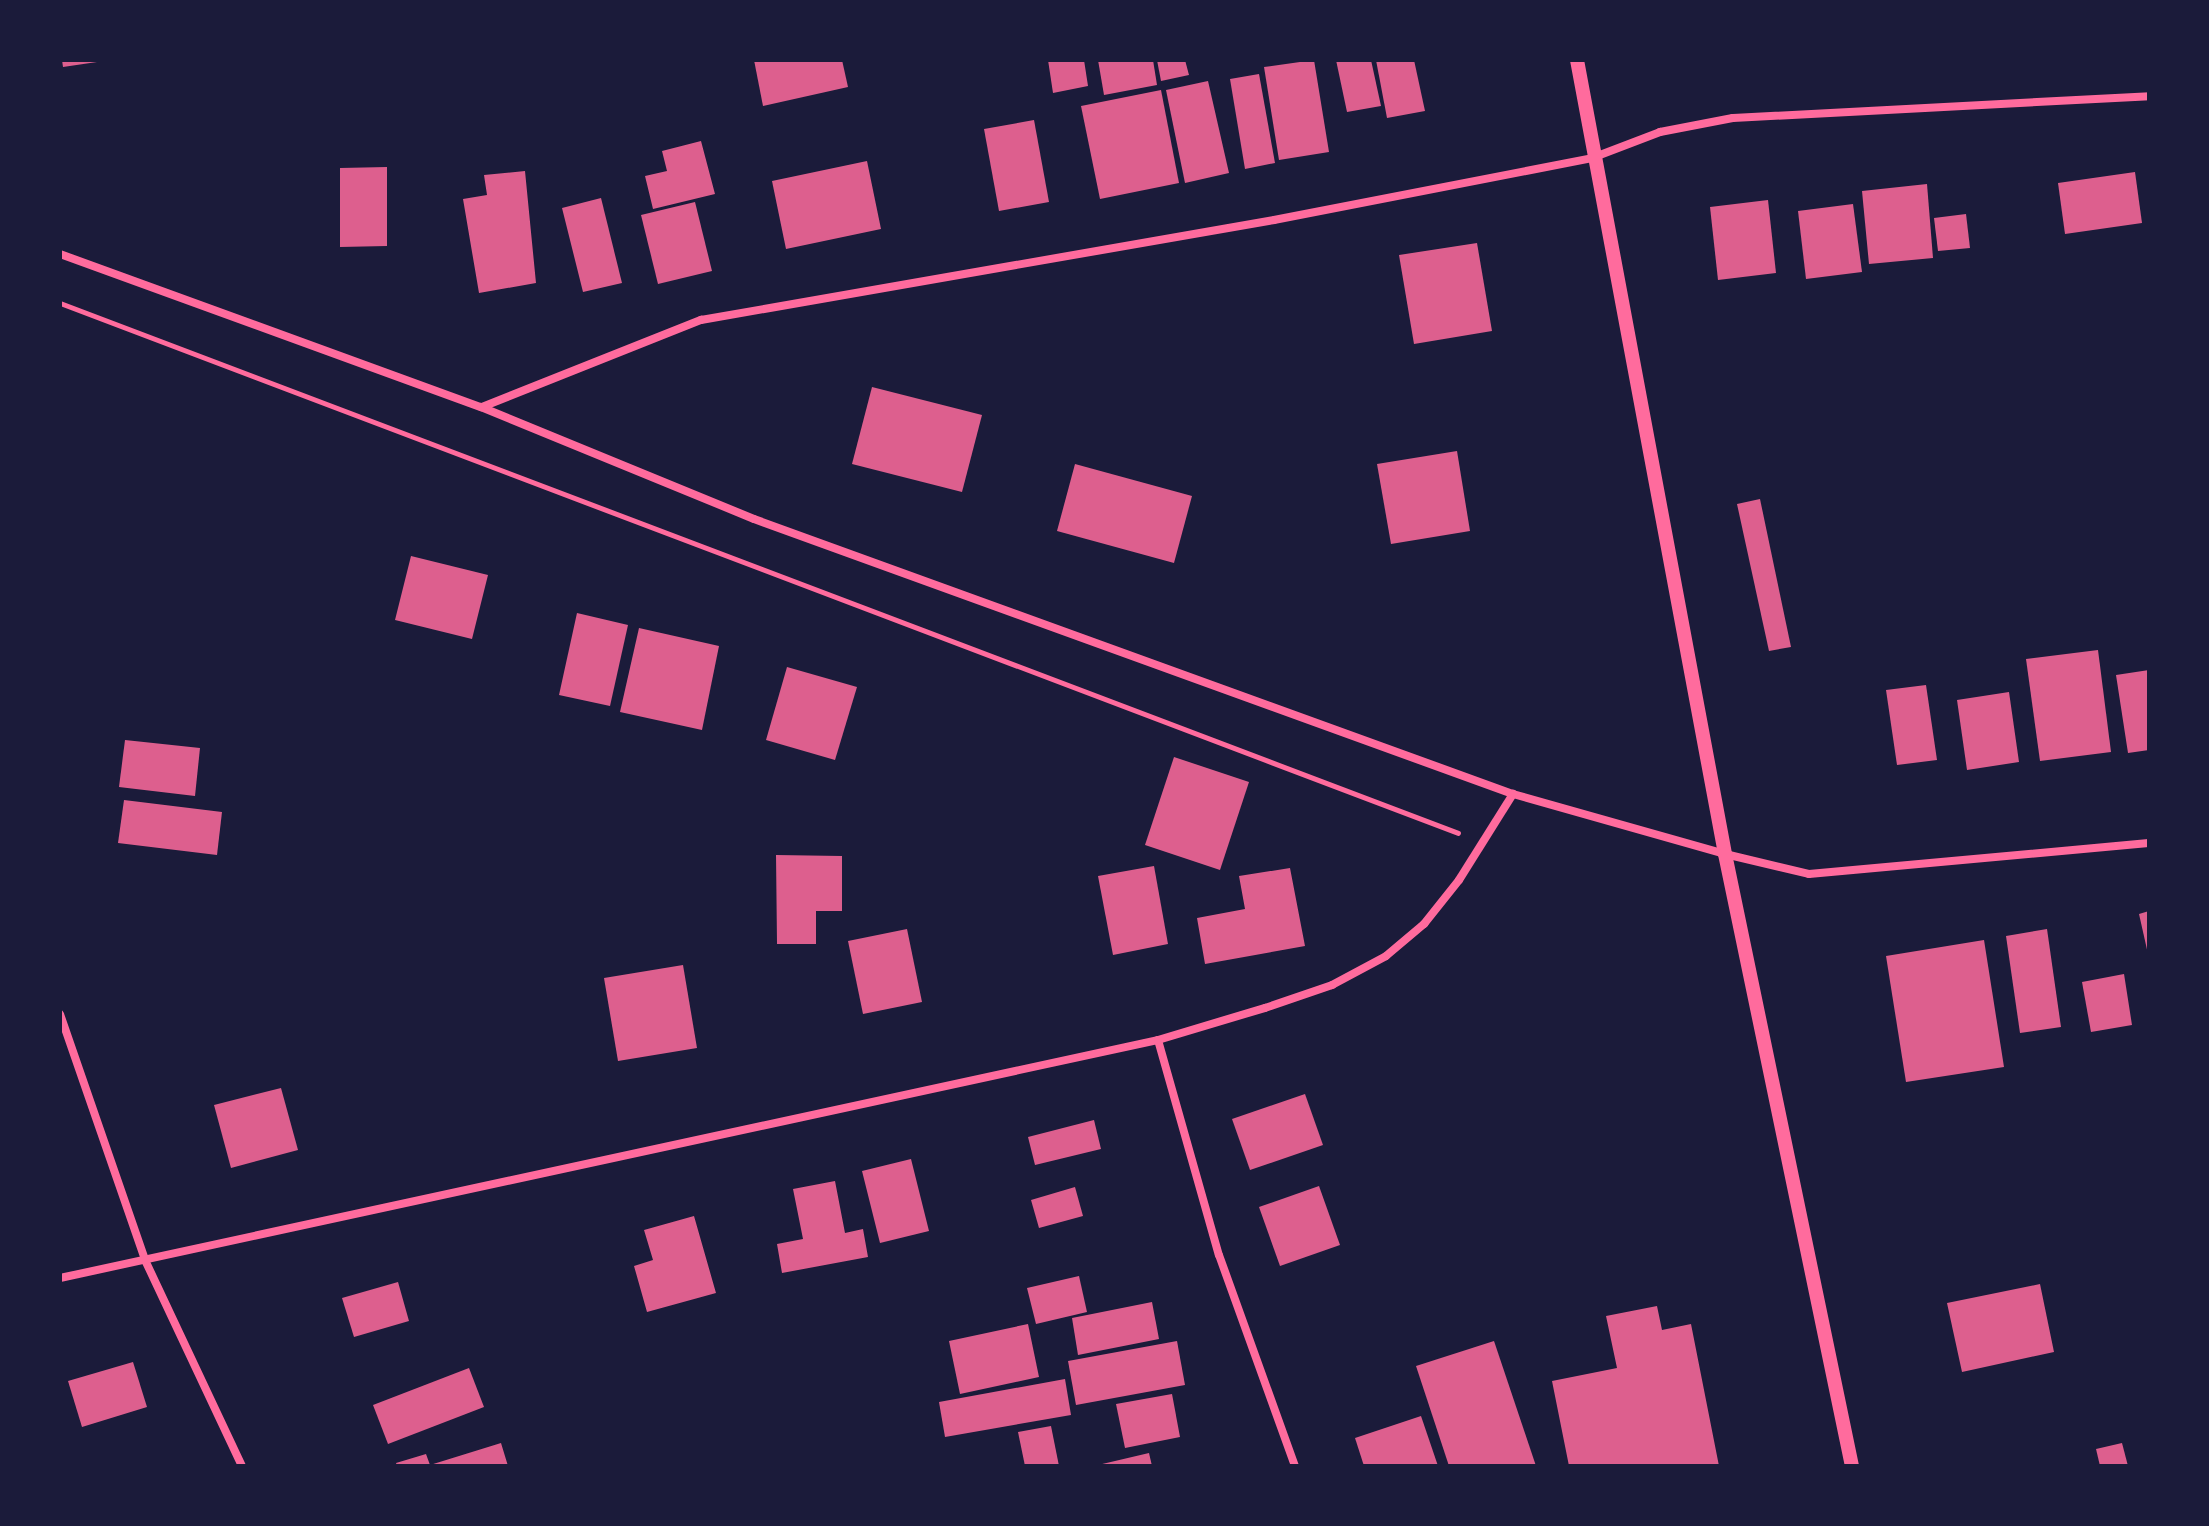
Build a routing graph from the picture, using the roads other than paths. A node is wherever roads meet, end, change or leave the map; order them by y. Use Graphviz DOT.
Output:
graph roads {
  1 [pos="1577,60"];
  2 [pos="2149,96"];
  3 [pos="1592,158"];
  4 [pos="60,254"];
  5 [pos="481,407"];
  6 [pos="1513,794"];
  7 [pos="2149,843"];
  8 [pos="1725,854"];
  9 [pos="60,1014"];
  10 [pos="1158,1040"];
  11 [pos="145,1260"];
  12 [pos="60,1278"];
  13 [pos="242,1466"];
  14 [pos="1295,1466"];
  15 [pos="1852,1466"];
  1 -- 3 [label="street"];
  2 -- 3 [label="street"];
  3 -- 5 [label="street"];
  3 -- 8 [label="street"];
  4 -- 5 [label="street"];
  5 -- 6 [label="street"];
  6 -- 8 [label="street"];
  6 -- 10 [label="street"];
  7 -- 8 [label="street"];
  8 -- 15 [label="street"];
  9 -- 11 [label="street"];
  10 -- 11 [label="street"];
  10 -- 14 [label="street"];
  11 -- 12 [label="street"];
  11 -- 13 [label="street"];
}
